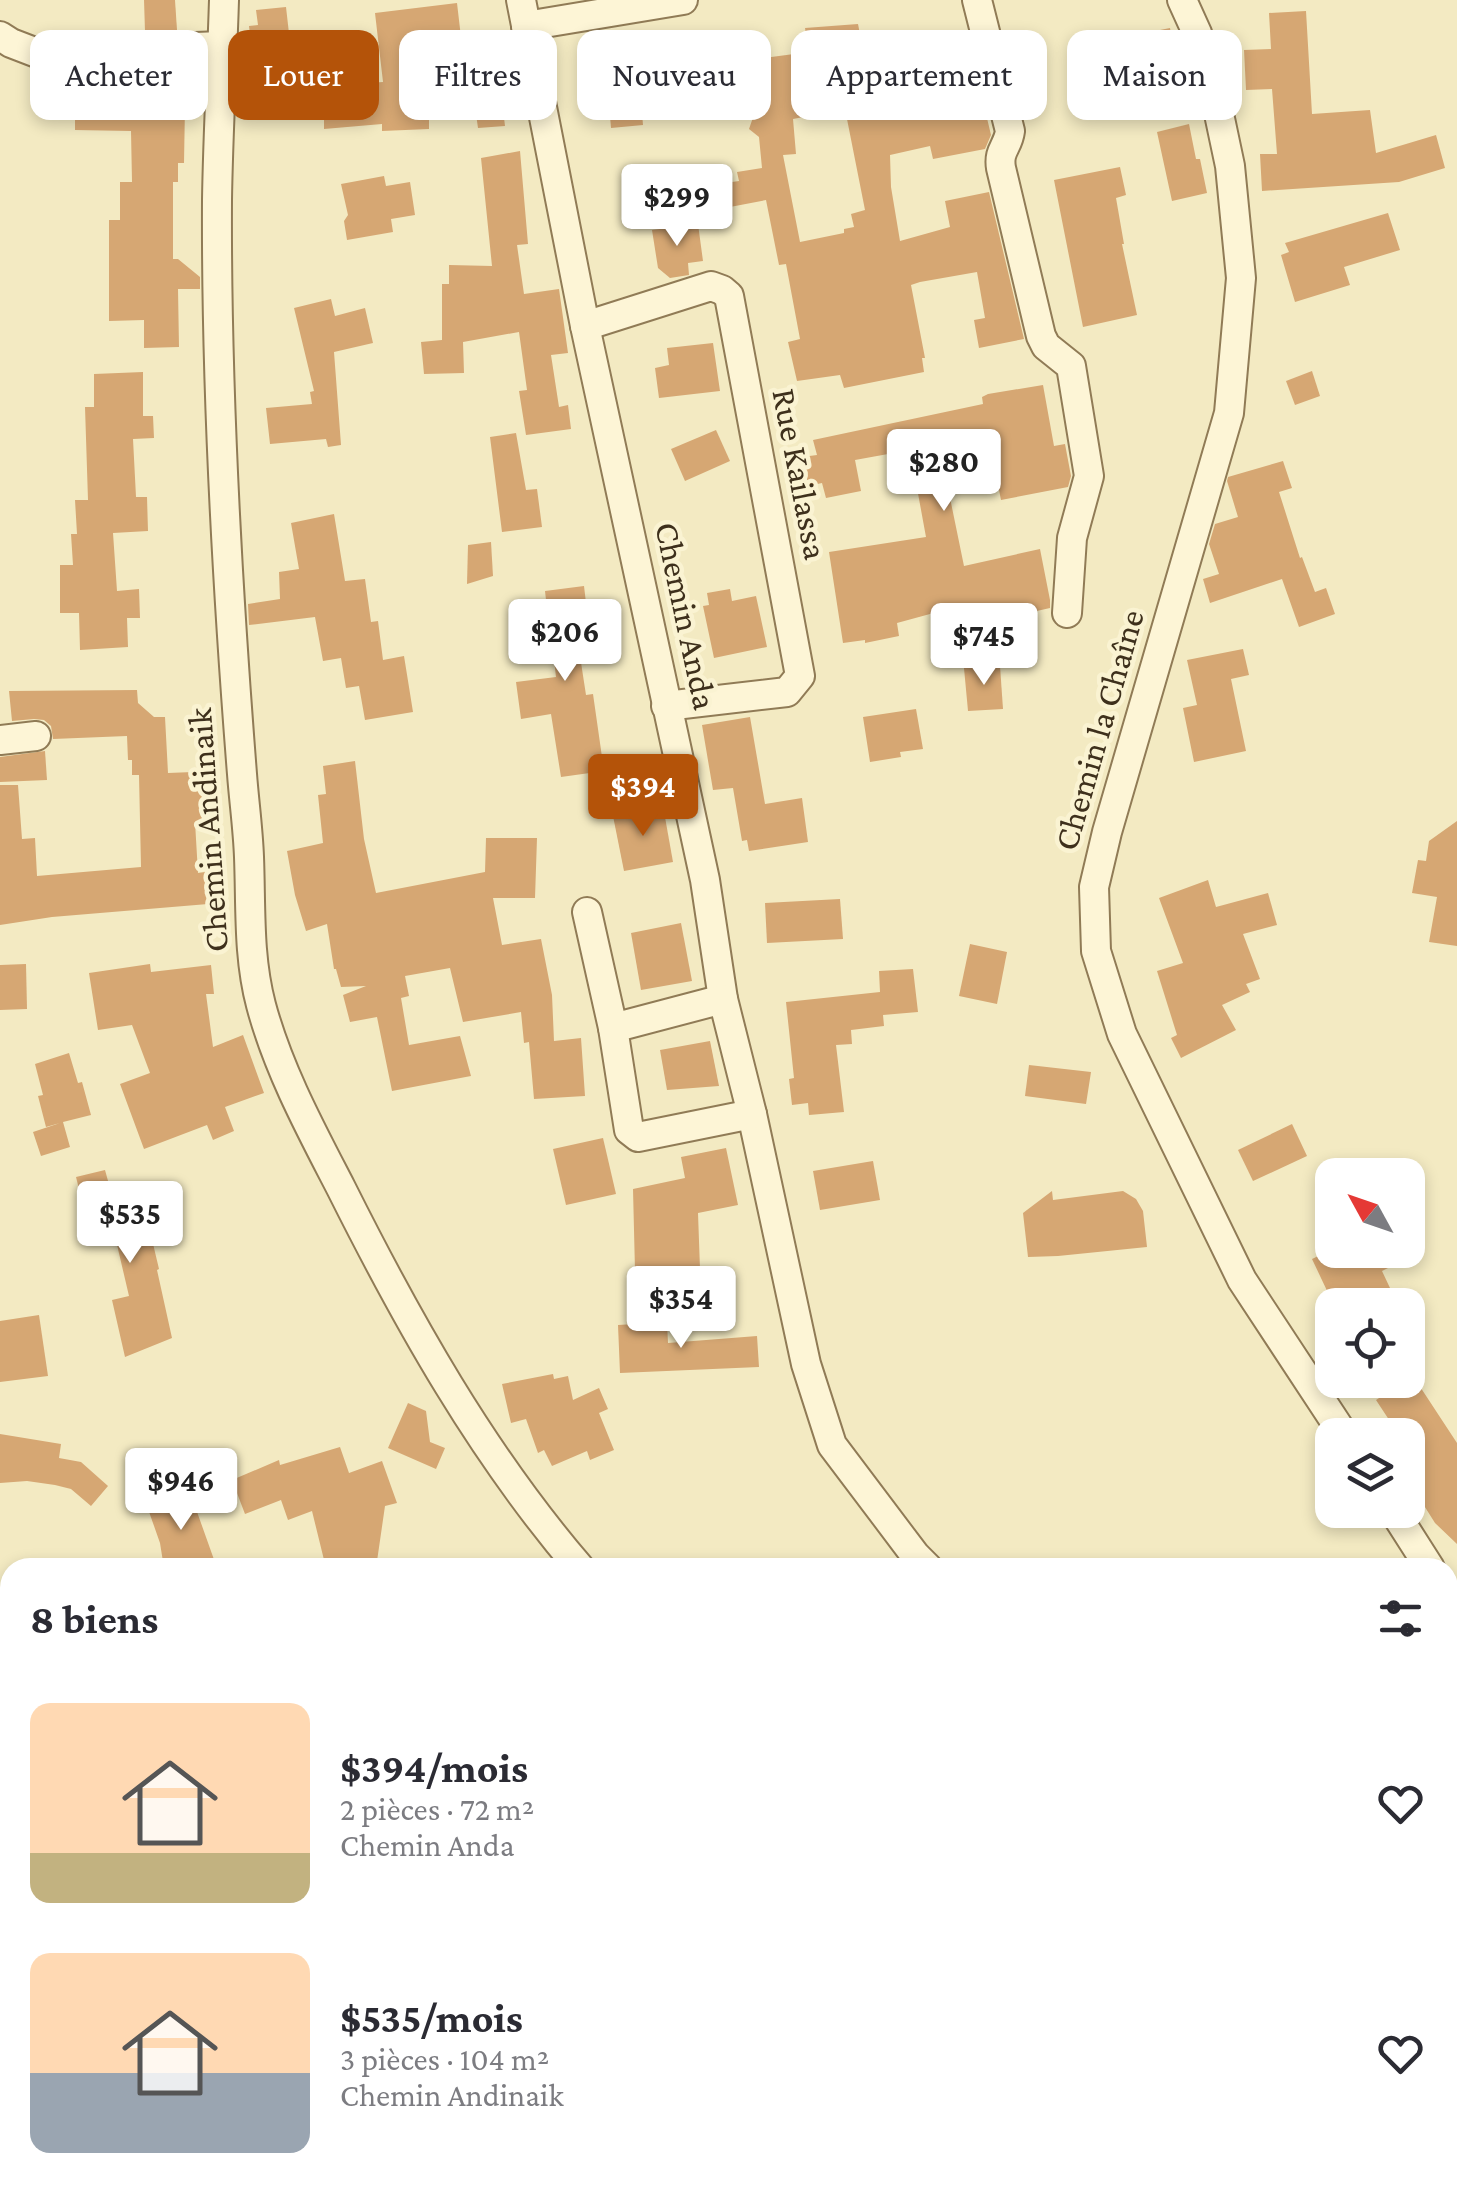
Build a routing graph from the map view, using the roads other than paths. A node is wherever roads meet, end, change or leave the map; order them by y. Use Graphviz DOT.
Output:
graph roads {
  1 [pos="224,0"];
  2 [pos="683,0"];
  3 [pos="978,0"];
  4 [pos="1182,0"];
  5 [pos="524,13"];
  6 [pos="0,36"];
  7 [pos="222,46"];
  8 [pos="585,326"];
  9 [pos="1067,613"];
  10 [pos="666,706"];
  11 [pos="36,736"];
  12 [pos="0,740"];
  13 [pos="588,912"];
  14 [pos="723,999"];
  15 [pos="614,1028"];
  16 [pos="752,1114"];
  17 [pos="1333,1418"];
  18 [pos="1404,1528"];
  19 [pos="571,1558"];
  20 [pos="918,1558"];
  21 [pos="1423,1558"];
  1 -- 7 [label="street, Chemin Andinaik"];
  2 -- 5 [label="street"];
  3 -- 9 [label="street"];
  4 -- 17 [label="street, Chemin la Chaîne"];
  5 -- 8 [label="street, Chemin Anda"];
  6 -- 7 [label="street"];
  7 -- 19 [label="street, Chemin Andinaik"];
  8 -- 10 [label="street, Chemin Anda"];
  8 -- 10 [label="street, Rue Kailassa"];
  10 -- 14 [label="street, Chemin Anda"];
  11 -- 12 [label="street"];
  13 -- 15 [label="street"];
  14 -- 15 [label="street"];
  14 -- 16 [label="street, Chemin Anda"];
  15 -- 16 [label="street"];
  16 -- 20 [label="street, Chemin Anda"];
  18 -- 21 [label="street"];
}
